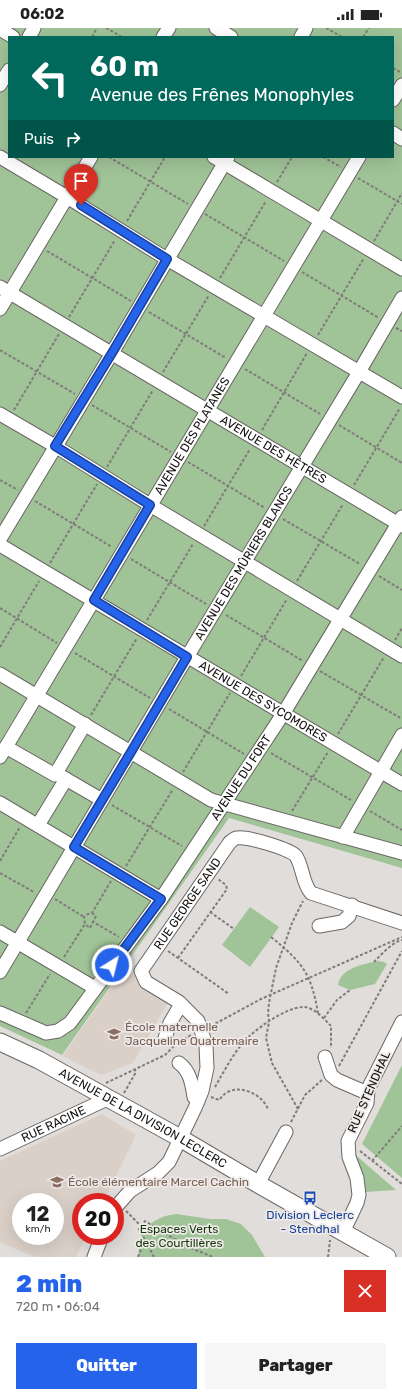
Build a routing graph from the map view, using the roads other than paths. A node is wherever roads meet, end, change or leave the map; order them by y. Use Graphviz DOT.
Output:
graph roads {
  1 [pos="216,28"];
  2 [pos="0,29"];
  3 [pos="11,36"];
  4 [pos="229,36"];
  5 [pos="8,72"];
  6 [pos="0,85"];
  7 [pos="402,85"];
  8 [pos="394,98"];
  9 [pos="0,157"];
  10 [pos="90,158"];
  11 [pos="358,158"];
  12 [pos="222,159"];
  13 [pos="67,197"];
  14 [pos="321,220"];
  15 [pos="167,259"];
  16 [pos="402,269"];
  17 [pos="5,290"];
  18 [pos="402,298"];
  19 [pos="0,309"];
  20 [pos="263,316"];
  21 [pos="112,353"];
  22 [pos="359,372"];
  23 [pos="402,397"];
  24 [pos="207,410"];
  25 [pos="4,417"];
  26 [pos="55,446"];
  27 [pos="302,466"];
  28 [pos="150,505"];
  29 [pos="401,522"];
  30 [pos="0,539"];
  31 [pos="0,545"];
  32 [pos="245,562"];
  33 [pos="94,600"];
  34 [pos="340,620"];
  35 [pos="402,656"];
  36 [pos="187,657"];
  37 [pos="0,674"];
  38 [pos="37,695"];
  39 [pos="283,714"];
  40 [pos="85,724"];
  41 [pos="402,735"];
  42 [pos="3,752"];
  43 [pos="131,752"];
  44 [pos="381,772"];
  45 [pos="60,776"];
  46 [pos="402,784"];
  47 [pos="102,800"];
  48 [pos="0,803"];
  49 [pos="223,804"];
  50 [pos="38,826"];
  51 [pos="343,837"];
  52 [pos="74,847"];
  53 [pos="402,853"];
  54 [pos="161,899"];
  55 [pos="352,905"];
  56 [pos="402,923"];
  57 [pos="319,926"];
  58 [pos="0,932"];
  59 [pos="18,942"];
  60 [pos="0,972"];
  61 [pos="95,988"];
  62 [pos="181,1004"];
  63 [pos="0,1013"];
  64 [pos="402,1022"];
  65 [pos="165,1038"];
  66 [pos="0,1042"];
  67 [pos="325,1057"];
  68 [pos="179,1063"];
  69 [pos="367,1093"];
  70 [pos="199,1098"];
  71 [pos="110,1100"];
  72 [pos="286,1132"];
  73 [pos="180,1138"];
  74 [pos="0,1149"];
  75 [pos="258,1184"];
  76 [pos="124,1198"];
  77 [pos="337,1236"];
  78 [pos="99,1245"];
  79 [pos="94,1257"];
  80 [pos="387,1257"];
  1 -- 4 [label="street"];
  2 -- 3 [label="street"];
  5 -- 6 [label="street"];
  7 -- 8 [label="street"];
  9 -- 13 [label="street"];
  10 -- 13 [label="street"];
  11 -- 14 [label="street, AVENUE DES PLATANES"];
  12 -- 14 [label="street"];
  12 -- 15 [label="street"];
  13 -- 15 [label="street"];
  13 -- 17 [label="street"];
  14 -- 16 [label="street"];
  14 -- 20 [label="street, AVENUE DES PLATANES"];
  15 -- 20 [label="street"];
  15 -- 21 [label="street"];
  17 -- 19 [label="street"];
  17 -- 21 [label="street, AVENUE DES HÊTRES"];
  18 -- 22 [label="street, AVENUE DES MÛRIERS BLANCS"];
  20 -- 22 [label="street"];
  20 -- 24 [label="street, AVENUE DES PLATANES"];
  21 -- 24 [label="street, AVENUE DES HÊTRES"];
  21 -- 26 [label="street"];
  22 -- 23 [label="street"];
  22 -- 27 [label="street, AVENUE DES MÛRIERS BLANCS"];
  24 -- 27 [label="street, AVENUE DES HÊTRES"];
  24 -- 28 [label="street, AVENUE DES PLATANES"];
  25 -- 26 [label="street"];
  26 -- 28 [label="street"];
  26 -- 30 [label="street"];
  27 -- 29 [label="street, AVENUE DES HÊTRES"];
  27 -- 32 [label="street, AVENUE DES MÛRIERS BLANCS"];
  28 -- 32 [label="street"];
  28 -- 33 [label="street, AVENUE DES PLATANES"];
  29 -- 34 [label="street, AVENUE DU FORT"];
  31 -- 33 [label="street, AVENUE DES SYCOMORES"];
  32 -- 34 [label="street"];
  32 -- 36 [label="street, AVENUE DES MÛRIERS BLANCS"];
  33 -- 36 [label="street, AVENUE DES SYCOMORES"];
  33 -- 38 [label="street, AVENUE DES PLATANES"];
  34 -- 35 [label="street"];
  34 -- 39 [label="street, AVENUE DU FORT"];
  36 -- 39 [label="street, AVENUE DES SYCOMORES"];
  36 -- 43 [label="street, AVENUE DES MÛRIERS BLANCS"];
  37 -- 38 [label="street"];
  38 -- 40 [label="street"];
  38 -- 42 [label="street, AVENUE DES PLATANES"];
  39 -- 44 [label="street, AVENUE DES SYCOMORES"];
  39 -- 49 [label="street, AVENUE DU FORT"];
  40 -- 43 [label="street"];
  40 -- 45 [label="street"];
  41 -- 44 [label="street"];
  42 -- 45 [label="street"];
  43 -- 47 [label="street, AVENUE DES MÛRIERS BLANCS"];
  43 -- 49 [label="street"];
  44 -- 46 [label="street, AVENUE DES SYCOMORES"];
  44 -- 51 [label="street"];
  45 -- 47 [label="street"];
  45 -- 50 [label="street"];
  47 -- 52 [label="street, AVENUE DES MÛRIERS BLANCS"];
  48 -- 50 [label="street"];
  49 -- 51 [label="street"];
  49 -- 54 [label="street, AVENUE DU FORT"];
  50 -- 52 [label="street"];
  51 -- 53 [label="street"];
  52 -- 54 [label="street"];
  52 -- 59 [label="street, AVENUE DES MÛRIERS BLANCS"];
  54 -- 61 [label="street, AVENUE DU FORT"];
  55 -- 56 [label="street"];
  55 -- 57 [label="street"];
  55 -- 62 [label="street, RUE GEORGE SAND"];
  58 -- 59 [label="street"];
  59 -- 60 [label="street, AVENUE DES MÛRIERS BLANCS"];
  59 -- 61 [label="street"];
  61 -- 63 [label="street, AVENUE DU FORT"];
  62 -- 65 [label="street"];
  62 -- 70 [label="street"];
  64 -- 69 [label="street, RUE STENDHAL"];
  66 -- 71 [label="main road, AVENUE DE LA DIVISION LECLERC"];
  67 -- 69 [label="street"];
  68 -- 70 [label="street"];
  69 -- 77 [label="street, RUE STENDHAL"];
  70 -- 73 [label="street"];
  71 -- 73 [label="main road, AVENUE DE LA DIVISION LECLERC"];
  71 -- 74 [label="street, RUE RACINE"];
  72 -- 75 [label="street"];
  73 -- 75 [label="main road, AVENUE DE LA DIVISION LECLERC"];
  73 -- 76 [label="street"];
  75 -- 77 [label="main road, AVENUE DE LA DIVISION LECLERC"];
  77 -- 80 [label="main road, AVENUE DE LA DIVISION LECLERC"];
  78 -- 79 [label="street"];
}
